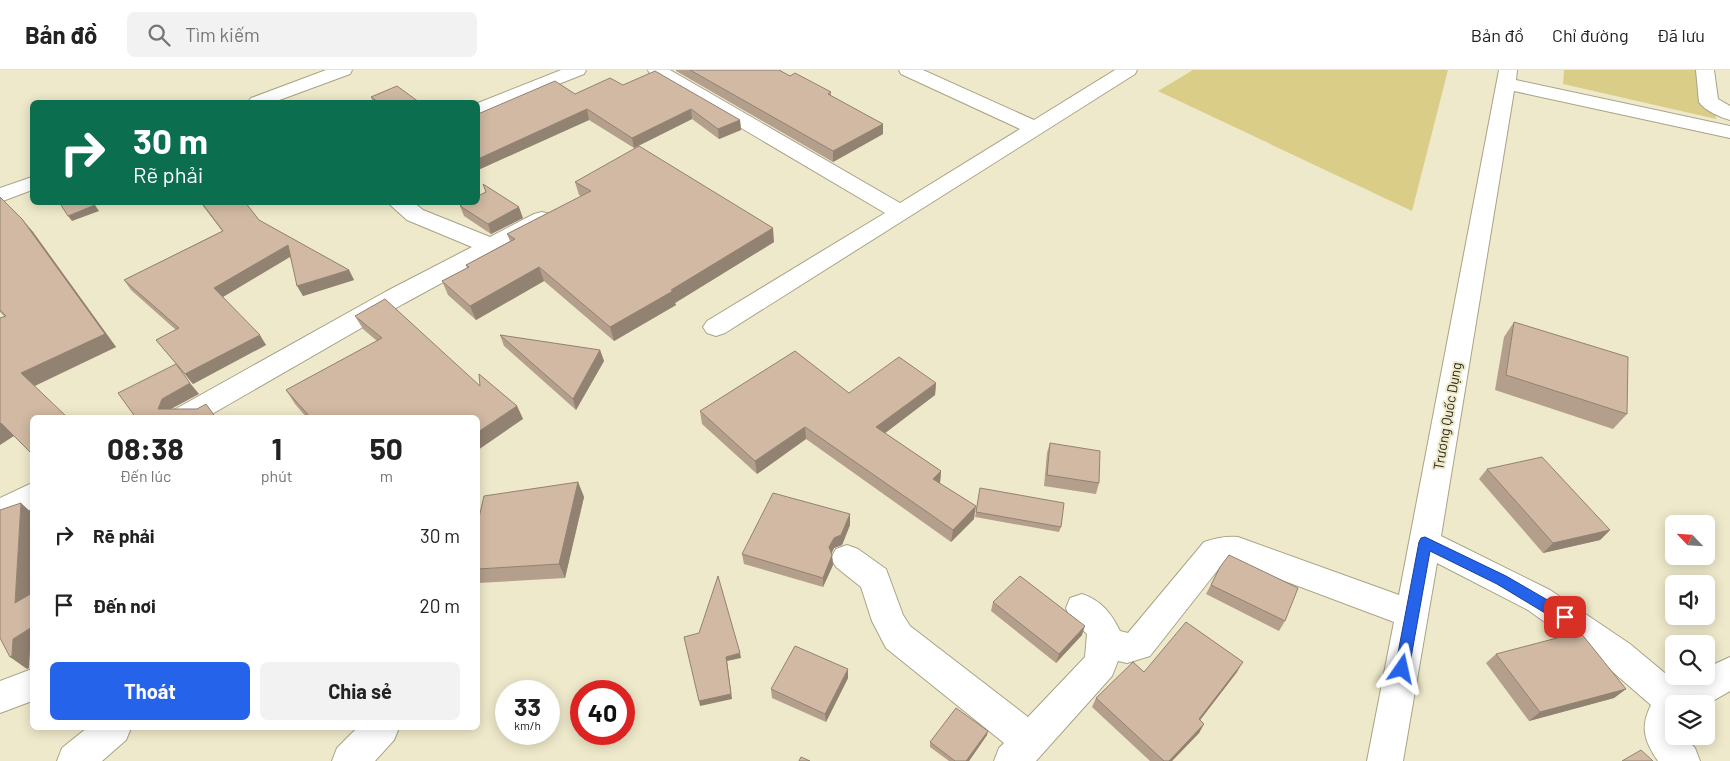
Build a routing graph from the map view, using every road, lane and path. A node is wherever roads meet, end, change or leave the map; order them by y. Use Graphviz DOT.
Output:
graph roads {
  1 [pos="343,70"];
  2 [pos="577,70"];
  3 [pos="658,70"];
  4 [pos="908,70"];
  5 [pos="1128,70"];
  6 [pos="1705,70"];
  7 [pos="1507,76"];
  8 [pos="269,100"];
  9 [pos="480,109"];
  10 [pos="1730,114"];
  11 [pos="1036,128"];
  12 [pos="1730,132"];
  13 [pos="30,184"];
  14 [pos="0,195"];
  15 [pos="402,205"];
  16 [pos="565,208"];
  17 [pos="901,213"];
  18 [pos="491,246"];
  19 [pos="716,327"];
  20 [pos="187,415"];
  21 [pos="30,496"];
  22 [pos="0,512"];
  23 [pos="1425,542"];
  24 [pos="847,558"];
  25 [pos="1082,608"];
  26 [pos="1412,614"];
  27 [pos="1106,644"];
  28 [pos="1730,673"];
  29 [pos="30,686"];
  30 [pos="1690,695"];
  31 [pos="1665,696"];
  32 [pos="0,697"];
  33 [pos="1665,714"];
  34 [pos="111,730"];
  35 [pos="378,730"];
  36 [pos="1665,739"];
  37 [pos="1668,745"];
  38 [pos="1021,751"];
  39 [pos="75,761"];
  40 [pos="350,761"];
  41 [pos="1385,761"];
  42 [pos="1682,761"];
  1 -- 8 [label="street"];
  2 -- 9 [label="street"];
  3 -- 17 [label="street"];
  4 -- 11 [label="street"];
  5 -- 11 [label="street"];
  6 -- 10 [label="street"];
  7 -- 12 [label="street"];
  7 -- 23 [label="street, Trương Quốc Dụng"];
  11 -- 17 [label="street"];
  13 -- 14 [label="street"];
  15 -- 18 [label="street"];
  16 -- 18 [label="street"];
  17 -- 19 [label="street"];
  18 -- 20 [label="street"];
  21 -- 22 [label="street"];
  23 -- 26 [label="street, Trương Quốc Dụng"];
  23 -- 31 [label="street"];
  24 -- 38 [label="street"];
  25 -- 27 [label="street"];
  26 -- 27 [label="street"];
  26 -- 41 [label="street, Trương Quốc Dụng"];
  27 -- 38 [label="street"];
  28 -- 30 [label="street"];
  29 -- 32 [label="street"];
  33 -- 36 [label="street"];
  34 -- 39 [label="street"];
  35 -- 40 [label="street"];
  37 -- 42 [label="street"];
}
